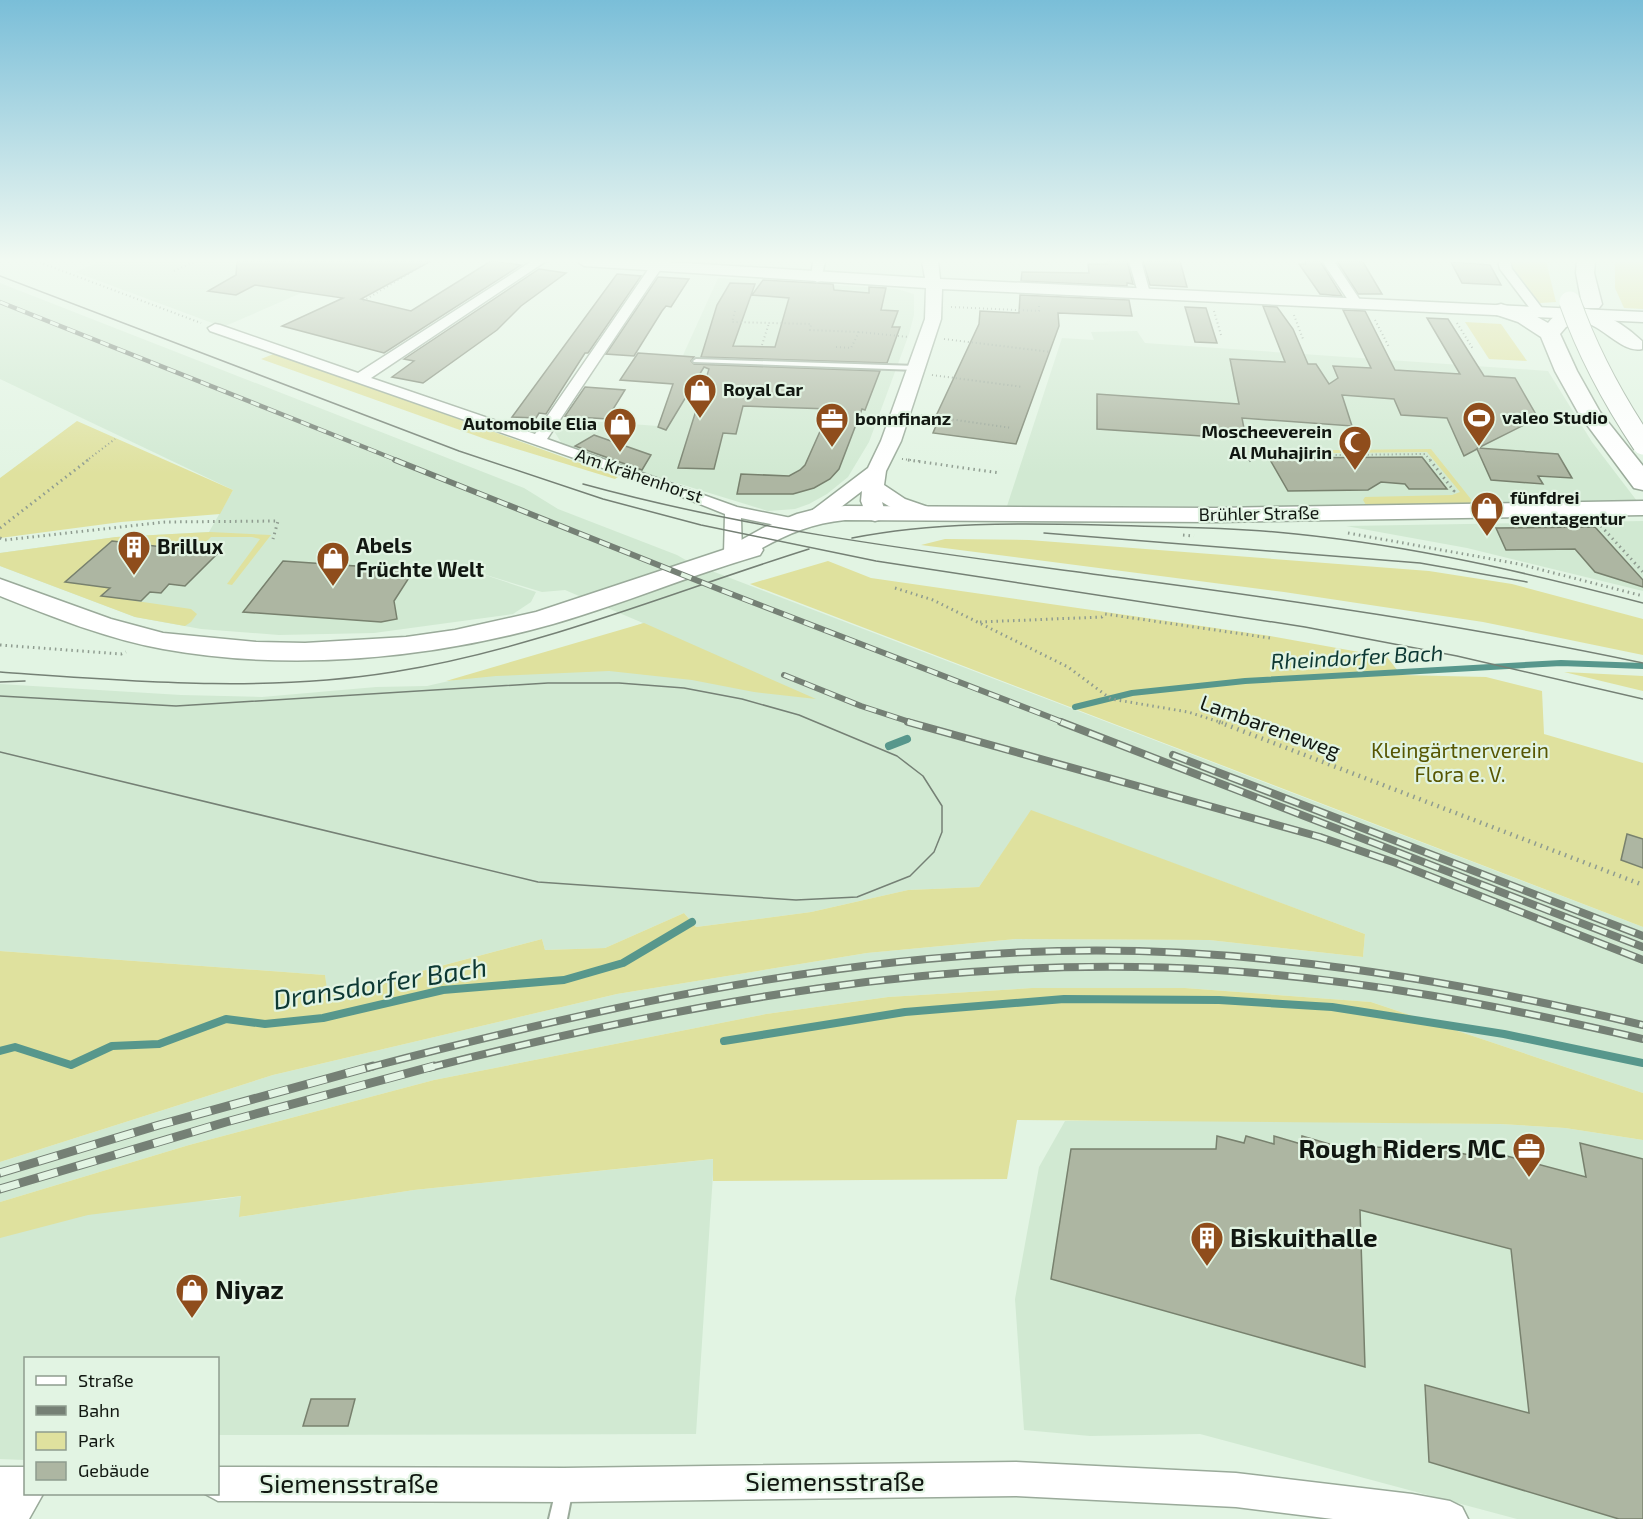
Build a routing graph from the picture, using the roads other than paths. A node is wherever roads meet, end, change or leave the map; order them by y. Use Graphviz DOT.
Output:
graph roads {
  1 [pos="225,332"];
  2 [pos="431,332"];
  3 [pos="612,332"];
  4 [pos="931,332"];
  5 [pos="1580,332"];
  6 [pos="1598,332"];
  7 [pos="1621,332"];
  8 [pos="1633,332"];
  9 [pos="1550,333"];
  10 [pos="1639,352"];
  11 [pos="696,361"];
  12 [pos="916,370"];
  13 [pos="359,379"];
  14 [pos="1643,408"];
  15 [pos="538,441"];
  16 [pos="1643,444"];
  17 [pos="877,471"];
  18 [pos="1643,483"];
  19 [pos="1643,508"];
  20 [pos="733,511"];
  21 [pos="927,513"];
  22 [pos="875,515"];
  23 [pos="806,520"];
  24 [pos="733,555"];
  25 [pos="0,587"];
  26 [pos="0,1484"];
  27 [pos="24,1484"];
  28 [pos="219,1484"];
  29 [pos="564,1485"];
  30 [pos="24,1495"];
  31 [pos="9,1519"];
  32 [pos="558,1519"];
  33 [pos="1450,1519"];
  1 -- 13 [label="street, Am Krähenhorst"];
  2 -- 13 [label="street"];
  3 -- 15 [label="street"];
  4 -- 12 [label="street"];
  5 -- 16 [label="highway, bridge"];
  6 -- 14 [label="highway"];
  7 -- 10 [label="highway"];
  8 -- 10 [label="highway"];
  9 -- 18 [label="highway"];
  11 -- 12 [label="lane"];
  12 -- 17 [label="street"];
  13 -- 15 [label="street, Am Krähenhorst"];
  15 -- 20 [label="street, Am Krähenhorst"];
  17 -- 21 [label="street"];
  17 -- 22 [label="street"];
  17 -- 23 [label="street"];
  19 -- 21 [label="main road, Brühler Straße"];
  20 -- 23 [label="street, Am Krähenhorst"];
  20 -- 24 [label="street"];
  21 -- 22 [label="main road, Brühler Straße"];
  22 -- 23 [label="main road"];
  22 -- 24 [label="main road"];
  23 -- 24 [label="main road"];
  24 -- 25 [label="main road"];
  26 -- 27 [label="street"];
  28 -- 29 [label="street, Siemensstraße"];
  29 -- 32 [label="lane"];
  29 -- 33 [label="street, Siemensstraße"];
  30 -- 31 [label="street"];
}
